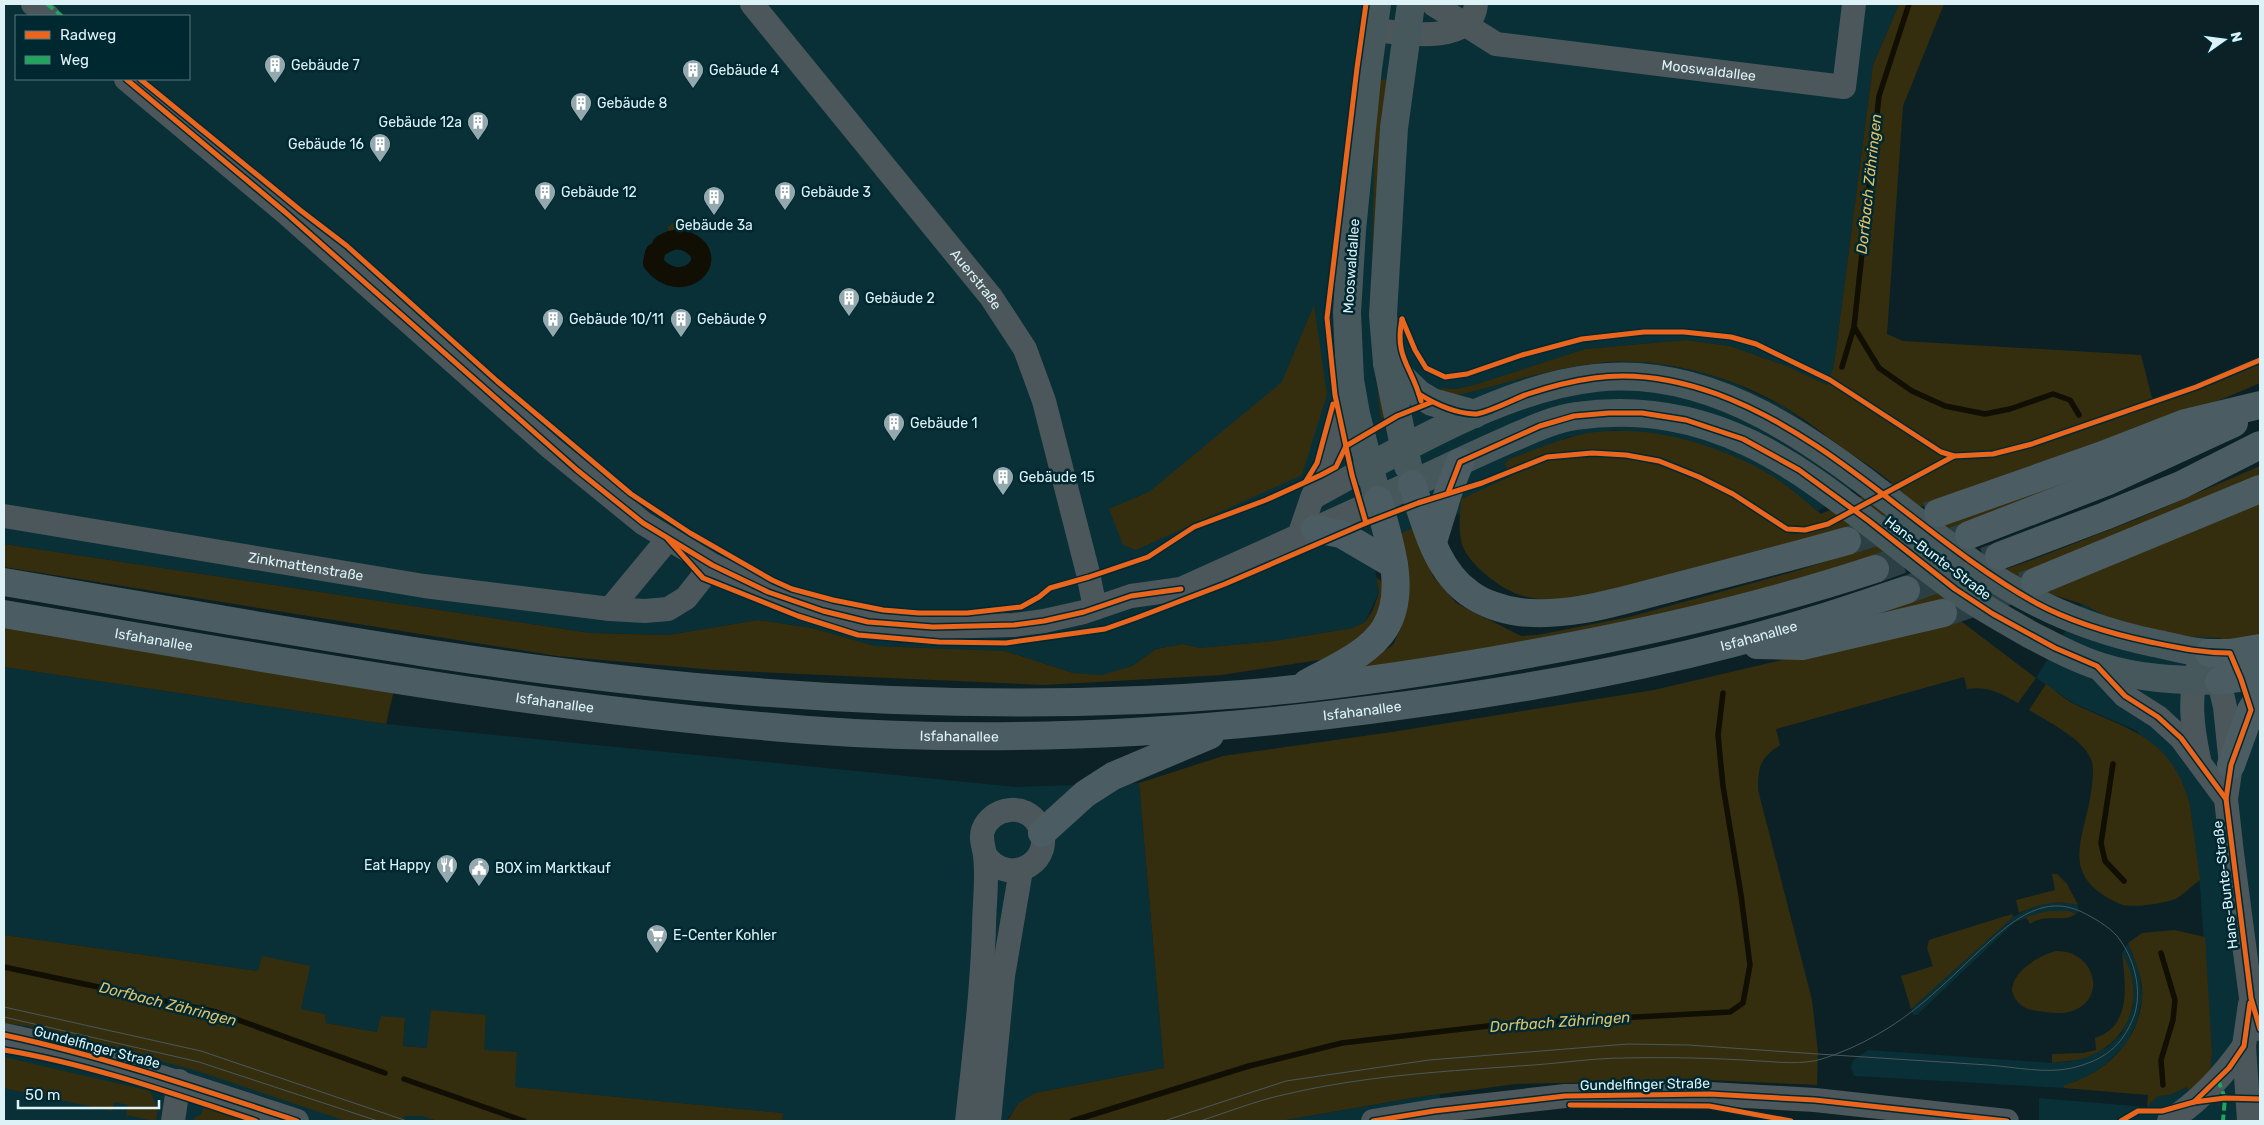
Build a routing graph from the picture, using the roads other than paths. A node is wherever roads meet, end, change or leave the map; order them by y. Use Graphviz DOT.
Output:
graph roads {
  1 [pos="33,4"];
  2 [pos="752,4"];
  3 [pos="1411,4"];
  4 [pos="1433,4"];
  5 [pos="1476,4"];
  6 [pos="1854,4"];
  7 [pos="47,15"];
  8 [pos="1376,17"];
  9 [pos="1465,26"];
  10 [pos="1406,34"];
  11 [pos="127,80"];
  12 [pos="1387,363"];
  13 [pos="1350,380"];
  14 [pos="2260,405"];
  15 [pos="2260,410"];
  16 [pos="1475,414"];
  17 [pos="2260,445"];
  18 [pos="1403,449"];
  19 [pos="1460,462"];
  20 [pos="1370,466"];
  21 [pos="1412,484"];
  22 [pos="2260,489"];
  23 [pos="1312,498"];
  24 [pos="1378,500"];
  25 [pos="1938,513"];
  26 [pos="4,516"];
  27 [pos="1307,532"];
  28 [pos="1969,535"];
  29 [pos="668,539"];
  30 [pos="1847,541"];
  31 [pos="1433,542"];
  32 [pos="1999,556"];
  33 [pos="712,565"];
  34 [pos="1394,565"];
  35 [pos="1875,569"];
  36 [pos="4,582"];
  37 [pos="2035,582"];
  38 [pos="1906,590"];
  39 [pos="1095,608"];
  40 [pos="610,609"];
  41 [pos="1942,613"];
  42 [pos="4,614"];
  43 [pos="1726,644"];
  44 [pos="2260,648"];
  45 [pos="2206,653"];
  46 [pos="2097,666"];
  47 [pos="2260,674"];
  48 [pos="2206,680"];
  49 [pos="1297,689"];
  50 [pos="2260,696"];
  51 [pos="1232,726"];
  52 [pos="2200,765"];
  53 [pos="2231,765"];
  54 [pos="2226,799"];
  55 [pos="1042,832"];
  56 [pos="985,855"];
  57 [pos="1021,870"];
  58 [pos="2251,998"];
  59 [pos="2260,1029"];
  60 [pos="4,1035"];
  61 [pos="2244,1046"];
  62 [pos="179,1081"];
  63 [pos="173,1121"];
  64 [pos="297,1121"];
  65 [pos="967,1121"];
  66 [pos="989,1121"];
  67 [pos="1373,1121"];
  68 [pos="2006,1121"];
  69 [pos="2170,1121"];
  70 [pos="2248,1121"];
  1 -- 7 [label="street"];
  2 -- 39 [label="street, Auerstraße"];
  3 -- 10 [label="main road"];
  4 -- 9 [label="street, Mooswaldallee"];
  5 -- 9 [label="street"];
  6 -- 9 [label="street, Mooswaldallee"];
  8 -- 10 [label="street, Mooswaldallee"];
  8 -- 13 [label="main road, Mooswaldallee"];
  9 -- 10 [label="street, Mooswaldallee"];
  10 -- 12 [label="main road"];
  11 -- 29 [label="street, Hans-Bunte-Straße"];
  12 -- 16 [label="main road"];
  12 -- 18 [label="main road"];
  13 -- 20 [label="main road, Mooswaldallee"];
  13 -- 23 [label="street"];
  14 -- 25 [label="highway"];
  15 -- 28 [label="highway"];
  16 -- 18 [label="main road, Hans-Bunte-Straße"];
  16 -- 45 [label="main road, Hans-Bunte-Straße"];
  17 -- 32 [label="highway"];
  18 -- 20 [label="main road, Hans-Bunte-Straße"];
  18 -- 21 [label="main road"];
  19 -- 21 [label="main road, Hans-Bunte-Straße"];
  19 -- 31 [label="highway"];
  19 -- 46 [label="main road, Hans-Bunte-Straße"];
  20 -- 23 [label="street, Hans-Bunte-Straße"];
  20 -- 24 [label="main road, Mooswaldallee"];
  21 -- 24 [label="main road, Hans-Bunte-Straße"];
  21 -- 31 [label="highway"];
  22 -- 37 [label="highway"];
  23 -- 27 [label="street"];
  24 -- 27 [label="street, Hans-Bunte-Straße"];
  24 -- 34 [label="highway"];
  26 -- 40 [label="street, Zinkmattenstraße"];
  27 -- 34 [label="highway"];
  27 -- 39 [label="street, Hans-Bunte-Straße"];
  29 -- 33 [label="street, Hans-Bunte-Straße"];
  29 -- 40 [label="street"];
  30 -- 31 [label="highway"];
  33 -- 39 [label="street, Hans-Bunte-Straße"];
  33 -- 40 [label="street, Zinkmattenstraße"];
  34 -- 49 [label="highway"];
  35 -- 49 [label="highway"];
  36 -- 49 [label="highway"];
  38 -- 43 [label="highway, Isfahanallee"];
  41 -- 43 [label="highway"];
  42 -- 51 [label="highway, Isfahanallee"];
  43 -- 51 [label="highway, Isfahanallee"];
  44 -- 45 [label="highway"];
  45 -- 48 [label="street, Hans-Bunte-Straße"];
  46 -- 48 [label="main road, Hans-Bunte-Straße"];
  46 -- 52 [label="street"];
  47 -- 48 [label="highway"];
  48 -- 52 [label="street, Hans-Bunte-Straße"];
  48 -- 53 [label="street, Hans-Bunte-Straße"];
  50 -- 53 [label="highway"];
  51 -- 55 [label="highway"];
  52 -- 54 [label="street, Hans-Bunte-Straße"];
  53 -- 54 [label="street, Hans-Bunte-Straße"];
  54 -- 58 [label="street, Hans-Bunte-Straße"];
  55 -- 56 [label="street"];
  55 -- 57 [label="street"];
  56 -- 57 [label="street"];
  56 -- 65 [label="street"];
  57 -- 66 [label="street"];
  58 -- 59 [label="street, Hans-Bunte-Straße"];
  58 -- 61 [label="street, Hans-Bunte-Straße"];
  60 -- 62 [label="street, Gundelfinger Straße"];
  61 -- 69 [label="street"];
  61 -- 70 [label="street, Hans-Bunte-Straße"];
  62 -- 63 [label="street"];
  62 -- 64 [label="street, Gundelfinger Straße"];
  67 -- 68 [label="street, Gundelfinger Straße"];
}
